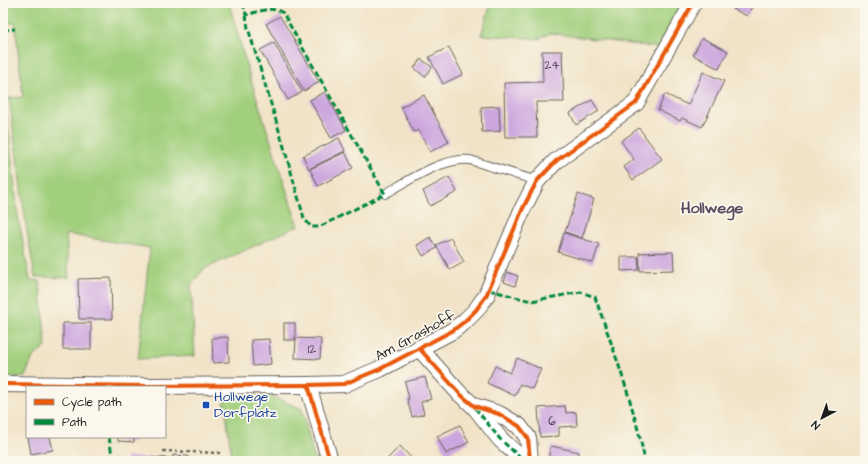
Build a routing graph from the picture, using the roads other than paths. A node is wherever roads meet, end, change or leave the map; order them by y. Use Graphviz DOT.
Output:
graph roads {
  1 [pos="693,3"];
  2 [pos="537,181"];
  3 [pos="385,194"];
  4 [pos="419,348"];
  5 [pos="3,384"];
  6 [pos="308,385"];
  7 [pos="474,406"];
  8 [pos="330,461"];
  9 [pos="524,461"];
  10 [pos="530,461"];
  1 -- 2 [label="street, Am Grashoff"];
  2 -- 3 [label="lane"];
  2 -- 4 [label="street, Am Grashoff"];
  4 -- 6 [label="street, Am Grashoff"];
  4 -- 7 [label="street"];
  5 -- 6 [label="street, Am Grashoff"];
  6 -- 8 [label="street"];
  7 -- 9 [label="street"];
  7 -- 10 [label="street"];
}
